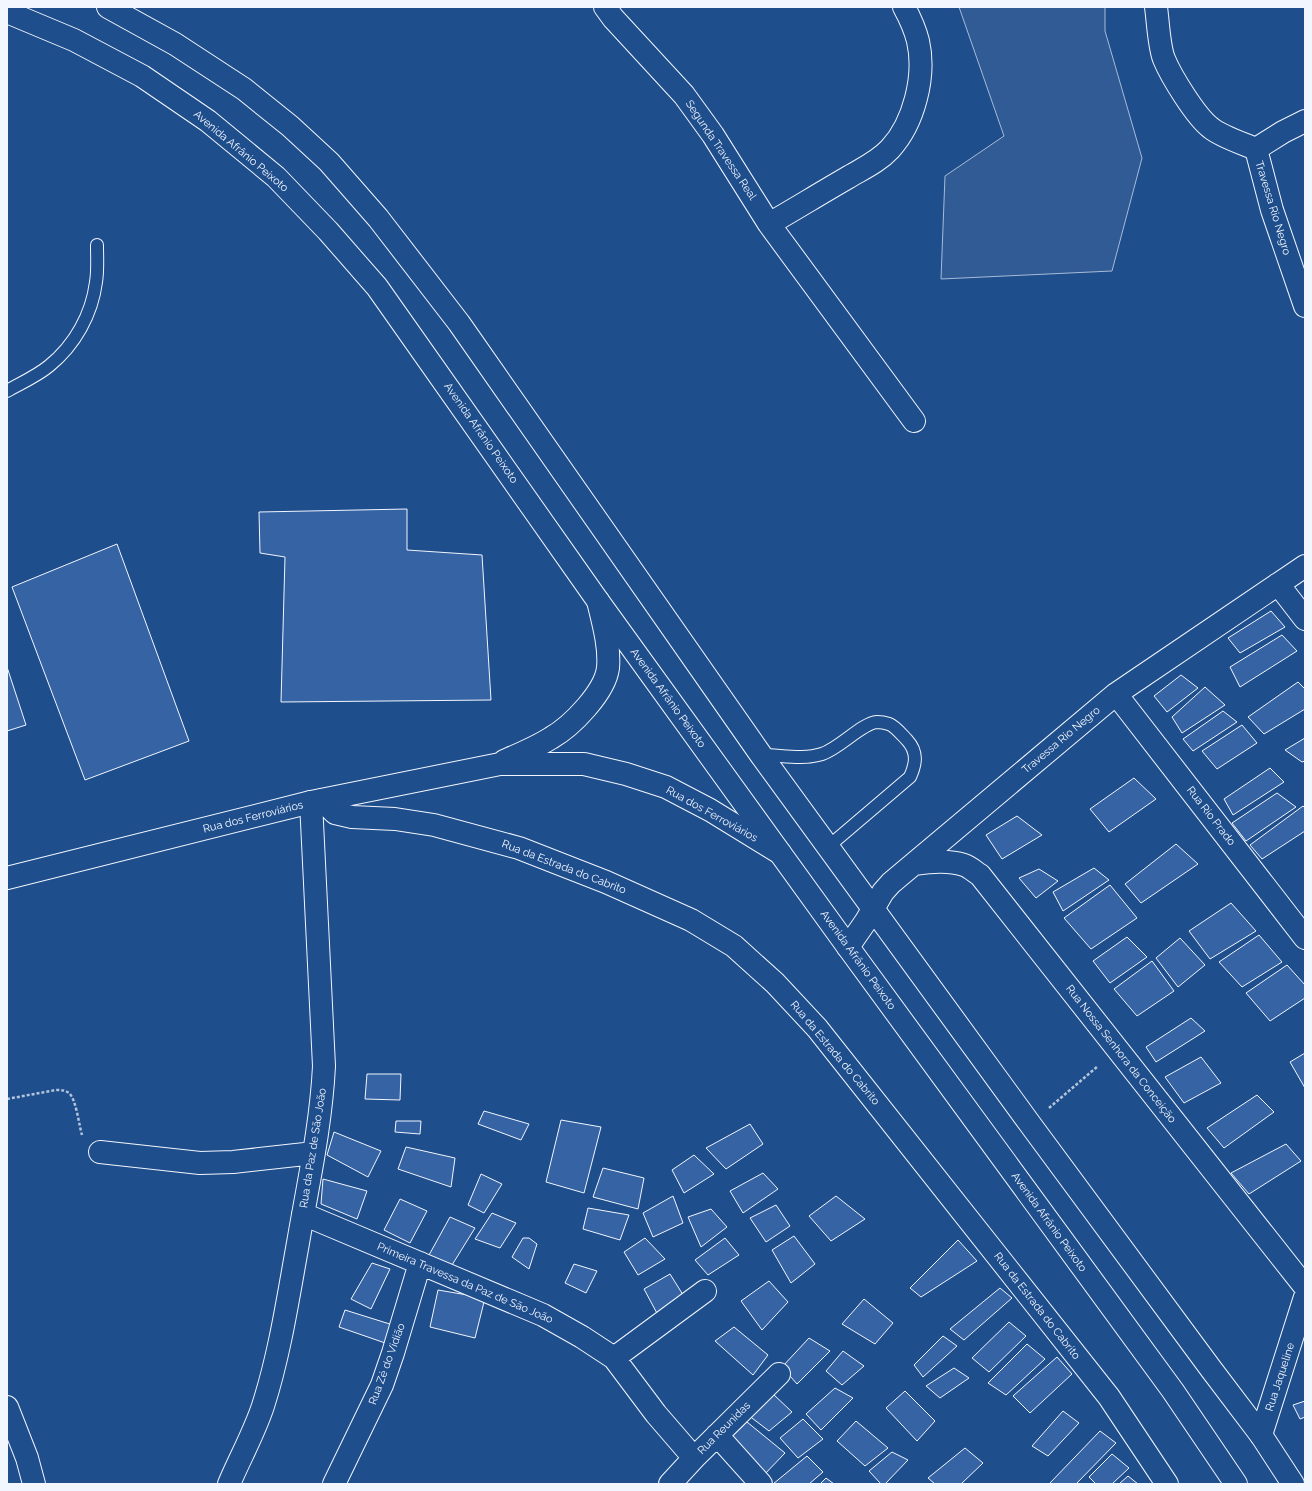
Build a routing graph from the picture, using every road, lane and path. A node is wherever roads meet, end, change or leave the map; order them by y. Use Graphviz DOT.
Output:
graph roads {
  1 [pos="108,7"];
  2 [pos="605,7"];
  3 [pos="904,7"];
  4 [pos="1156,7"];
  5 [pos="7,12"];
  6 [pos="1305,121"];
  7 [pos="1256,149"];
  8 [pos="769,224"];
  9 [pos="97,245"];
  10 [pos="1305,306"];
  11 [pos="7,391"];
  12 [pos="914,421"];
  13 [pos="1305,566"];
  14 [pos="1278,584"];
  15 [pos="598,601"];
  16 [pos="1305,619"];
  17 [pos="1116,694"];
  18 [pos="761,755"];
  19 [pos="500,764"];
  20 [pos="317,801"];
  21 [pos="829,846"];
  22 [pos="780,853"];
  23 [pos="914,864"];
  24 [pos="7,878"];
  25 [pos="873,909"];
  26 [pos="1305,938"];
  27 [pos="848,947"];
  28 [pos="1118,1050"];
  29 [pos="7,1099"];
  30 [pos="1030,1124"];
  31 [pos="100,1152"];
  32 [pos="314,1153"];
  33 [pos="303,1214"];
  34 [pos="420,1263"];
  35 [pos="1305,1287"];
  36 [pos="705,1291"];
  37 [pos="1305,1297"];
  38 [pos="614,1358"];
  39 [pos="779,1374"];
  40 [pos="7,1408"];
  41 [pos="717,1435"];
  42 [pos="1261,1435"];
  43 [pos="694,1458"];
  44 [pos="34,1484"];
  45 [pos="229,1484"];
  46 [pos="334,1484"];
  47 [pos="670,1484"];
  48 [pos="761,1484"];
  49 [pos="1167,1484"];
  50 [pos="1236,1484"];
  51 [pos="1293,1484"];
  1 -- 18 [label="street"];
  2 -- 8 [label="street, Segunda Travessa Real"];
  3 -- 8 [label="street"];
  4 -- 7 [label="street, Travessa Rio Negro"];
  5 -- 15 [label="street, Avenida Afrânio Peixoto"];
  6 -- 7 [label="street"];
  7 -- 10 [label="street, Travessa Rio Negro"];
  8 -- 12 [label="street, Segunda Travessa Real"];
  9 -- 11 [label="lane"];
  13 -- 14 [label="street, Travessa Rio Negro"];
  14 -- 16 [label="street"];
  14 -- 17 [label="street, Travessa Rio Negro"];
  15 -- 19 [label="street, Rua dos Ferroviários"];
  15 -- 22 [label="street, Avenida Afrânio Peixoto"];
  17 -- 23 [label="street, Travessa Rio Negro"];
  17 -- 26 [label="street, Rua Rio Prado"];
  18 -- 21 [label="street"];
  18 -- 21 [label="lane"];
  19 -- 20 [label="street, Rua dos Ferroviários"];
  19 -- 22 [label="street, Rua dos Ferroviários"];
  20 -- 24 [label="street, Rua dos Ferroviários"];
  20 -- 32 [label="street, Rua da Paz de São João"];
  20 -- 49 [label="street, Rua da Estrada do Cabrito"];
  21 -- 25 [label="street"];
  22 -- 27 [label="street, Avenida Afrânio Peixoto"];
  23 -- 25 [label="street, Travessa Rio Negro"];
  23 -- 28 [label="street, Rua Nossa Senhora da Conceição"];
  25 -- 27 [label="street, Travessa Rio Negro"];
  25 -- 30 [label="street"];
  27 -- 50 [label="street, Avenida Afrânio Peixoto"];
  28 -- 30 [label="path"];
  28 -- 35 [label="street, Rua Nossa Senhora da Conceição"];
  29 -- 31 [label="path"];
  30 -- 42 [label="street"];
  31 -- 32 [label="street"];
  32 -- 33 [label="street, Rua da Paz de São João"];
  33 -- 34 [label="street, Primeira Travessa da Paz de São João"];
  33 -- 45 [label="street, Rua da Paz de São João"];
  34 -- 38 [label="street, Primeira Travessa da Paz de São João"];
  34 -- 46 [label="street, Rua Zé do Vidião"];
  36 -- 38 [label="street"];
  37 -- 42 [label="street, Rua Jaqueline"];
  38 -- 43 [label="street, Primeira Travessa da Paz de São João"];
  39 -- 41 [label="street, Rua Reunidas"];
  40 -- 44 [label="street"];
  41 -- 43 [label="street, Rua Reunidas"];
  41 -- 48 [label="street"];
  42 -- 51 [label="street"];
  43 -- 47 [label="street, Rua Reunidas"];
}
